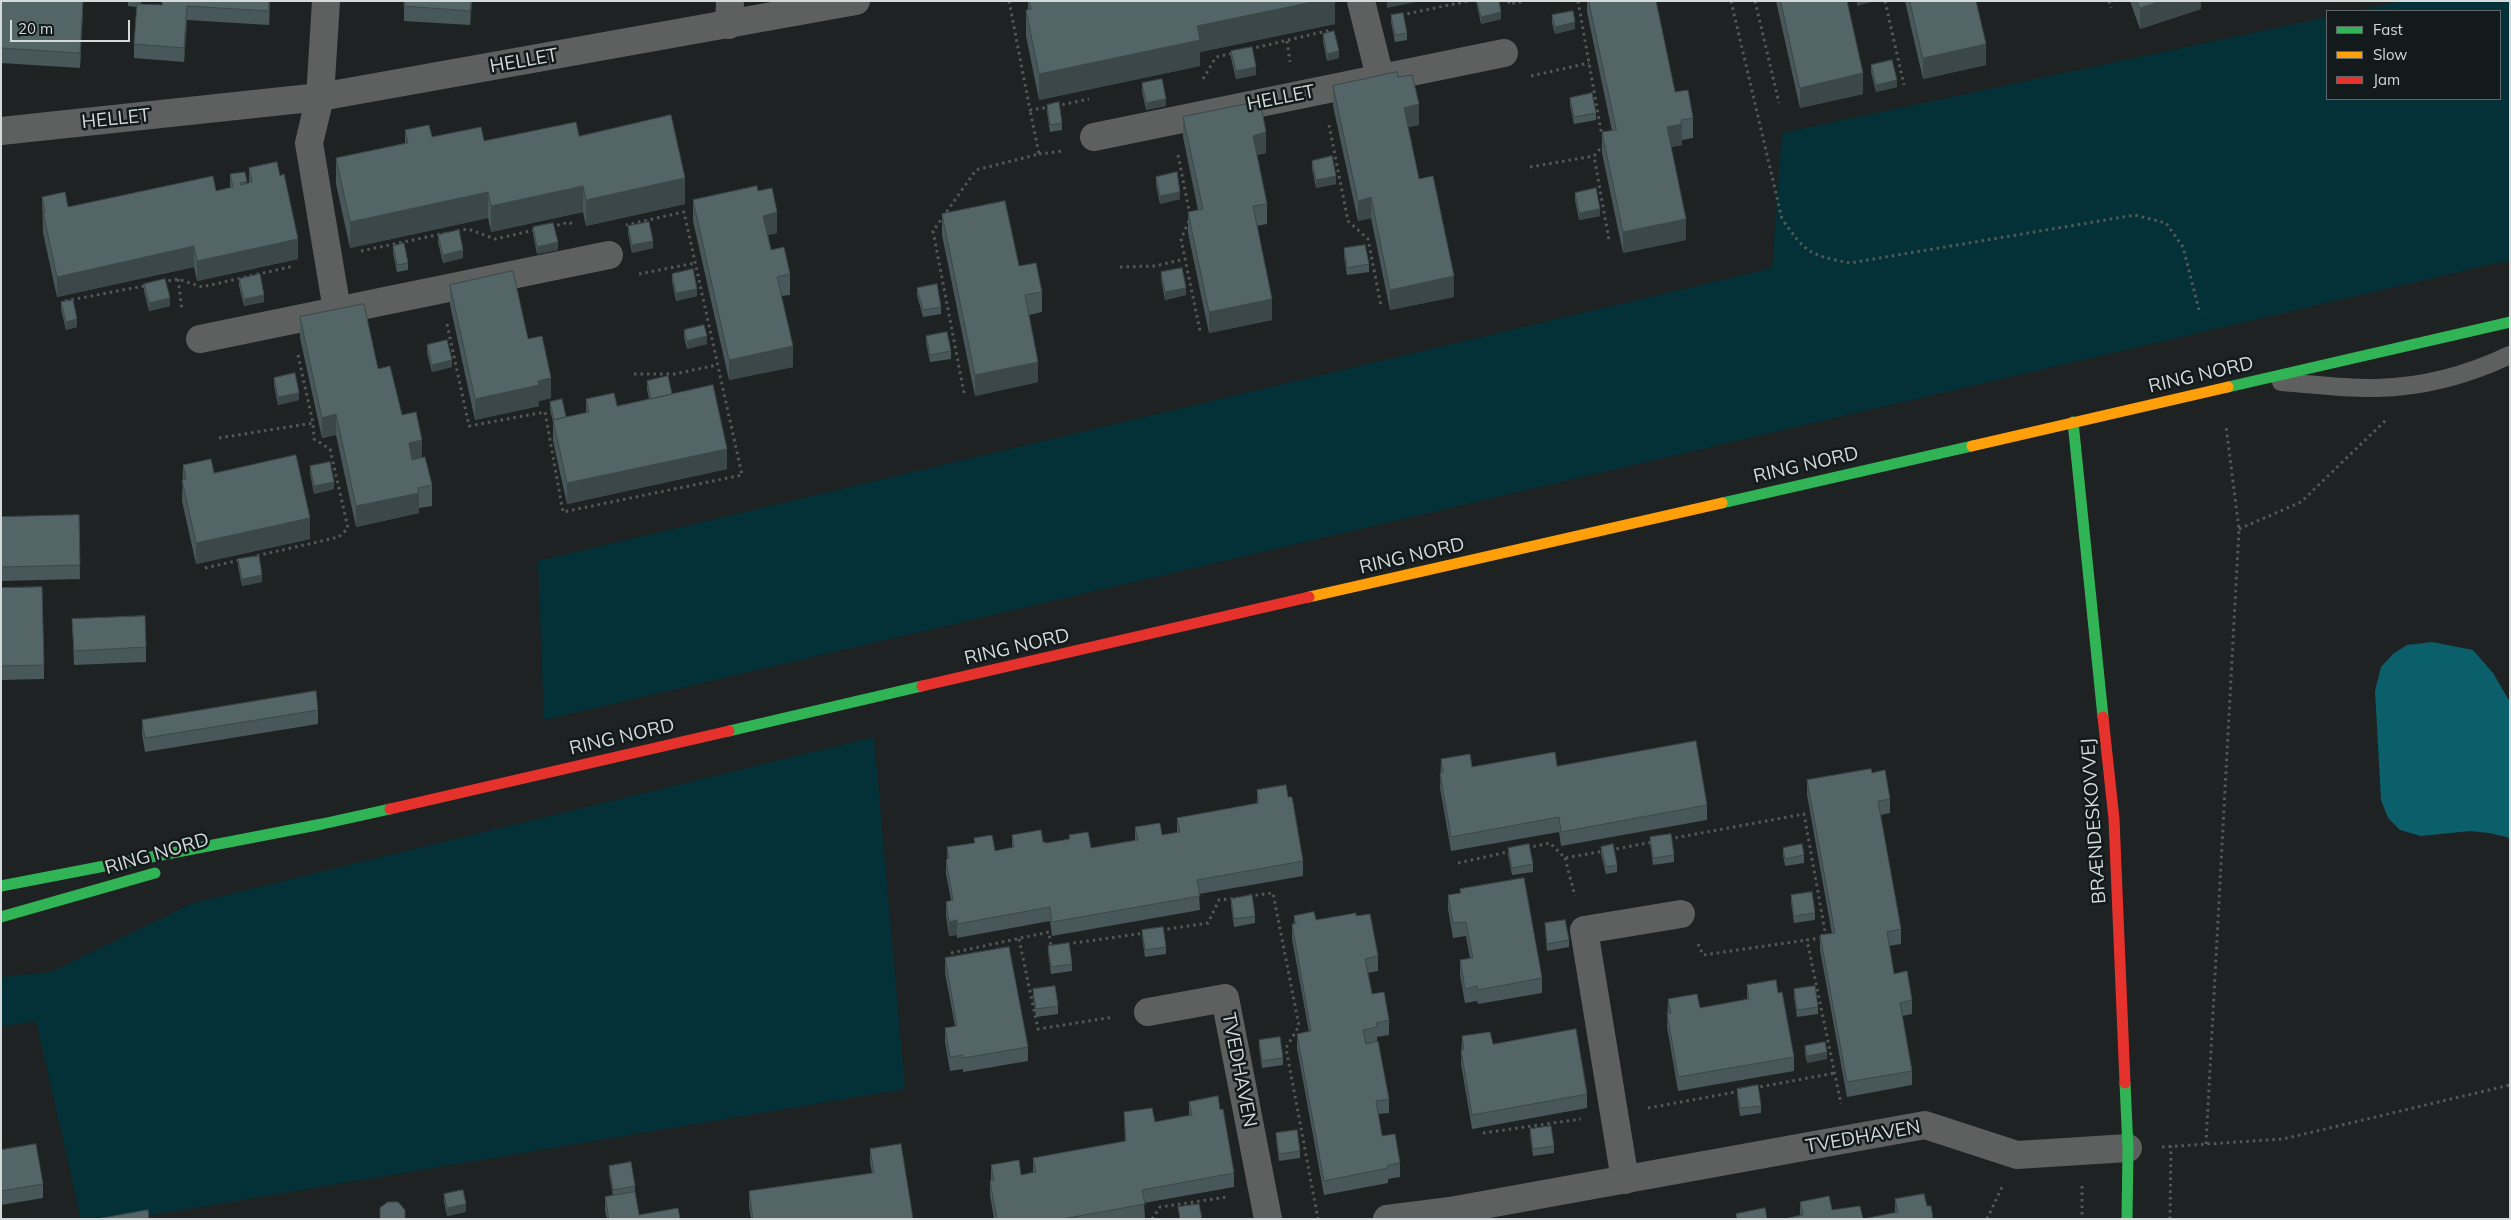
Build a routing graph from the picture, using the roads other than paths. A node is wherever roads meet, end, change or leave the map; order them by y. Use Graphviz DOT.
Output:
graph roads {
  1 [pos="326,1"];
  2 [pos="856,1"];
  3 [pos="1363,12"];
  4 [pos="729,13"];
  5 [pos="1504,53"];
  6 [pos="1380,77"];
  7 [pos="320,97"];
  8 [pos="1,131"];
  9 [pos="1094,137"];
  10 [pos="609,255"];
  11 [pos="337,310"];
  12 [pos="2510,322"];
  13 [pos="200,338"];
  14 [pos="2510,355"];
  15 [pos="2257,380"];
  16 [pos="2073,422"];
  17 [pos="322,824"];
  18 [pos="199,860"];
  19 [pos="171,868"];
  20 [pos="1,886"];
  21 [pos="1682,914"];
  22 [pos="1,917"];
  23 [pos="1148,1012"];
  24 [pos="2128,1148"];
  25 [pos="1625,1180"];
  26 [pos="1450,1215"];
  27 [pos="1268,1219"];
  28 [pos="1387,1219"];
  29 [pos="2127,1219"];
  1 -- 7 [label="street"];
  2 -- 4 [label="street, HELLET"];
  3 -- 6 [label="street"];
  4 -- 7 [label="street, HELLET"];
  5 -- 6 [label="street, HELLET"];
  6 -- 9 [label="street, HELLET"];
  7 -- 8 [label="street, HELLET"];
  7 -- 11 [label="street"];
  10 -- 11 [label="street"];
  11 -- 13 [label="street"];
  12 -- 15 [label="main road, RING NORD"];
  14 -- 15 [label="lane"];
  15 -- 16 [label="main road, RING NORD"];
  16 -- 17 [label="main road, RING NORD"];
  16 -- 24 [label="main road, BRÆNDESKOVVEJ"];
  17 -- 18 [label="main road, RING NORD"];
  17 -- 20 [label="main road, RING NORD"];
  19 -- 22 [label="main road, RING NORD"];
  21 -- 25 [label="street"];
  23 -- 27 [label="street, TVEDHAVEN"];
  24 -- 25 [label="street, TVEDHAVEN"];
  24 -- 29 [label="main road, BRÆNDESKOVVEJ"];
  25 -- 26 [label="street, TVEDHAVEN"];
  26 -- 28 [label="street, TVEDHAVEN"];
}
